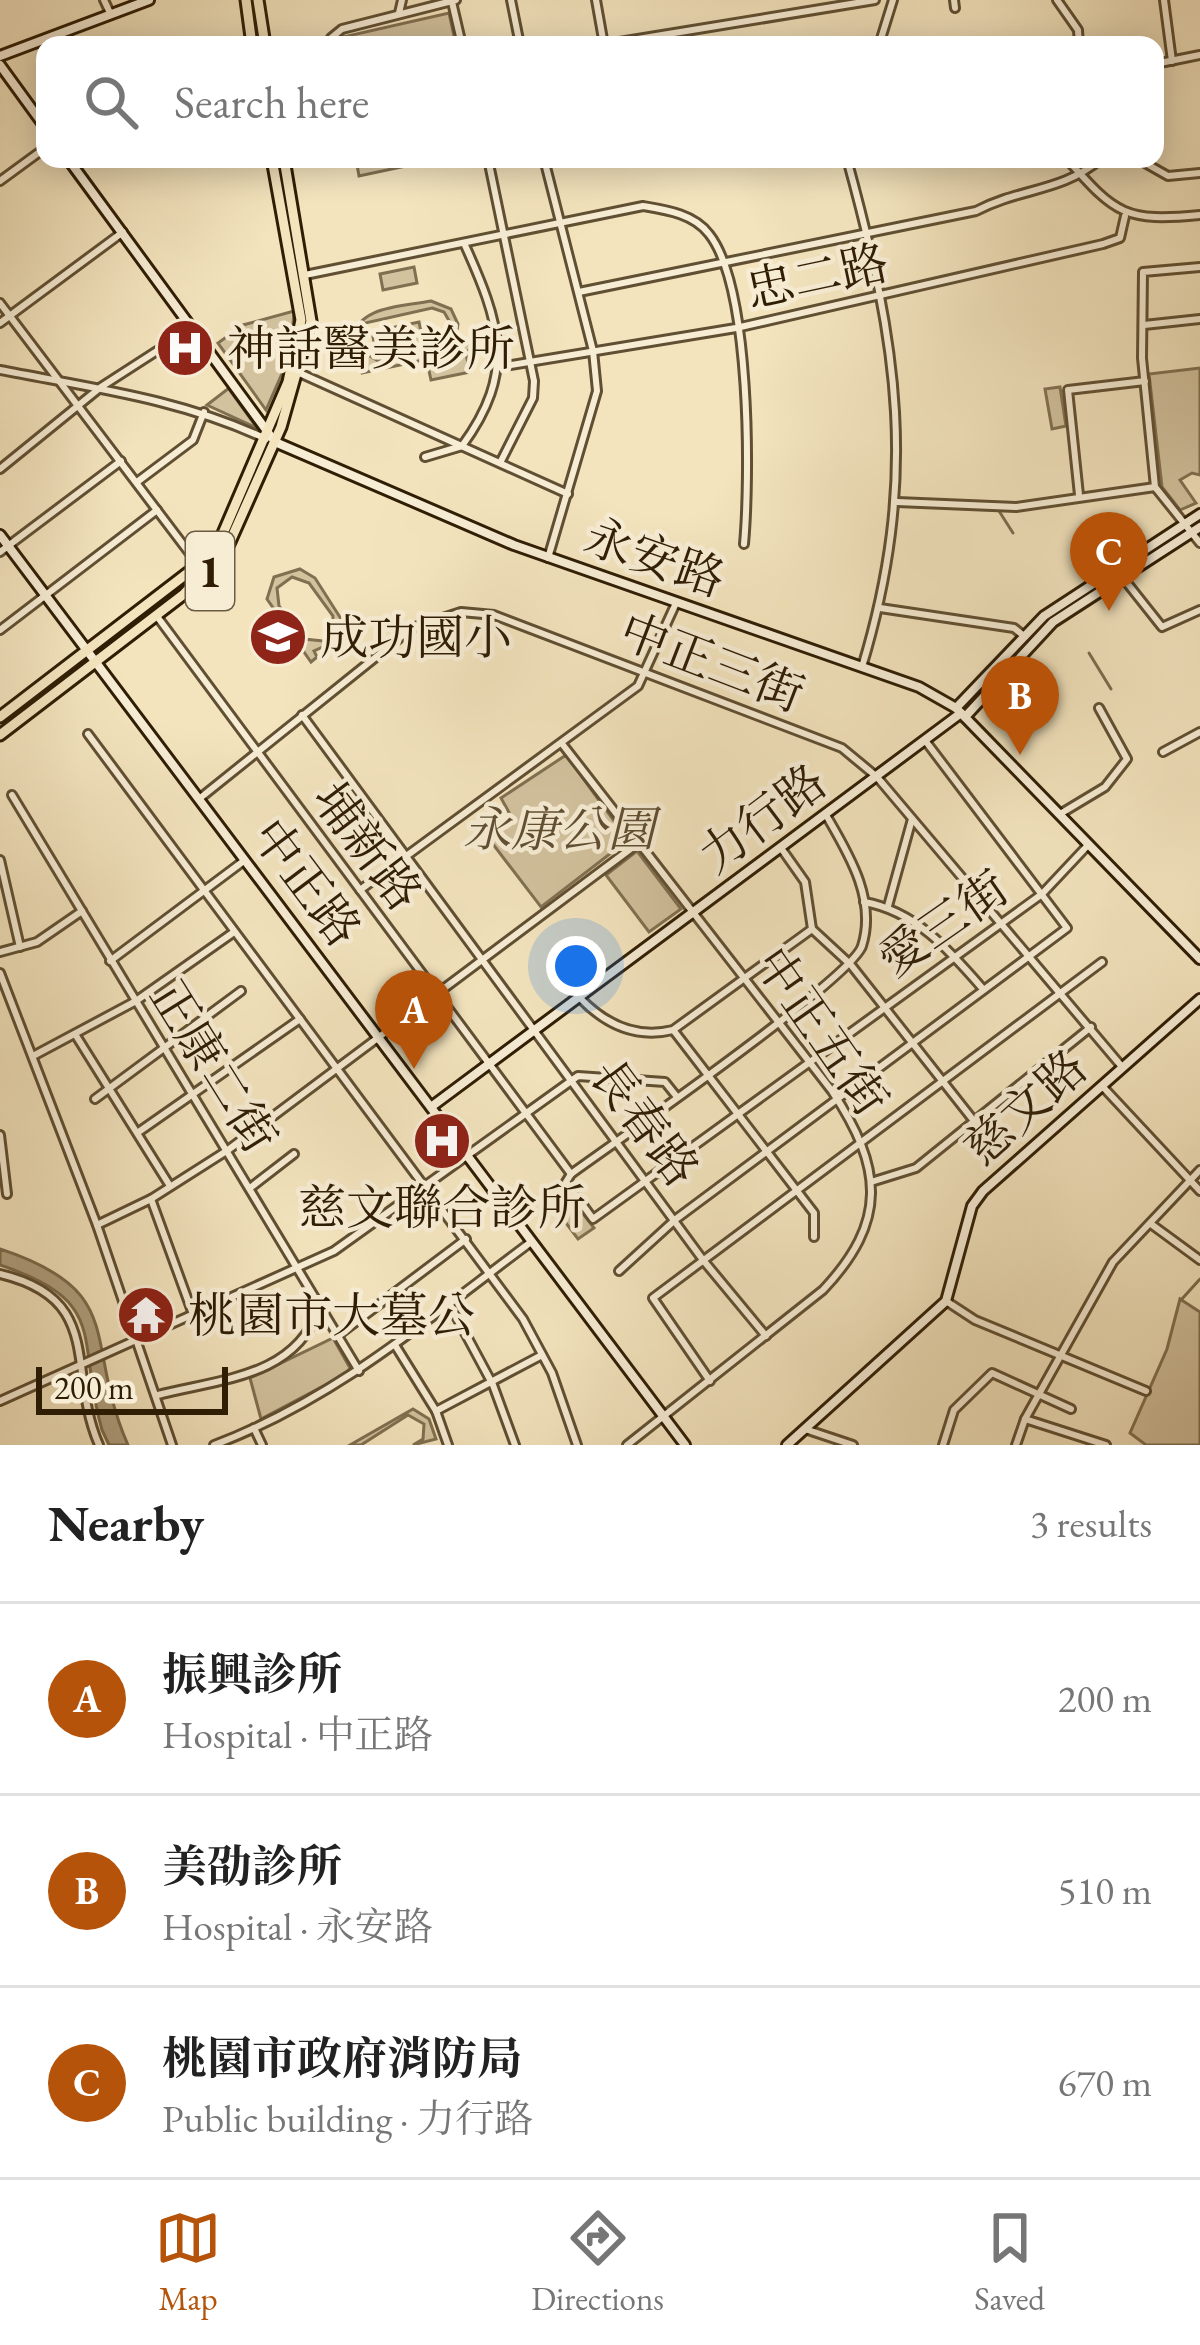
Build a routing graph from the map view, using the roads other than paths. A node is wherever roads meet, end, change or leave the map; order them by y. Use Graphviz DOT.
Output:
graph roads {
  1 [pos="104,0"];
  2 [pos="148,0"];
  3 [pos="246,0"];
  4 [pos="258,0"];
  5 [pos="398,0"];
  6 [pos="454,0"];
  7 [pos="511,0"];
  8 [pos="596,0"];
  9 [pos="874,0"];
  10 [pos="893,0"];
  11 [pos="1057,0"];
  12 [pos="1164,0"];
  13 [pos="399,13"];
  14 [pos="111,15"];
  15 [pos="390,16"];
  16 [pos="59,36"];
  17 [pos="251,36"];
  18 [pos="264,36"];
  19 [pos="336,36"];
  20 [pos="460,36"];
  21 [pos="518,36"];
  22 [pos="602,36"];
  23 [pos="657,36"];
  24 [pos="883,36"];
  25 [pos="1078,36"];
  26 [pos="36,45"];
  27 [pos="1200,56"];
  28 [pos="0,60"];
  29 [pos="1172,61"];
  30 [pos="1164,62"];
  31 [pos="36,114"];
  32 [pos="36,155"];
  33 [pos="75,168"];
  34 [pos="274,168"];
  35 [pos="285,168"];
  36 [pos="490,168"];
  37 [pos="546,168"];
  38 [pos="849,168"];
  39 [pos="1074,168"];
  40 [pos="1090,168"];
  41 [pos="1154,168"];
  42 [pos="1200,173"];
  43 [pos="1081,176"];
  44 [pos="0,181"];
  45 [pos="1200,215"];
  46 [pos="1125,216"];
  47 [pos="562,224"];
  48 [pos="123,232"];
  49 [pos="867,234"];
  50 [pos="506,236"];
  51 [pos="464,243"];
  52 [pos="723,263"];
  53 [pos="1200,267"];
  54 [pos="298,276"];
  55 [pos="579,292"];
  56 [pos="883,296"];
  57 [pos="0,302"];
  58 [pos="9,316"];
  59 [pos="1200,319"];
  60 [pos="0,323"];
  61 [pos="1142,326"];
  62 [pos="194,327"];
  63 [pos="736,328"];
  64 [pos="592,351"];
  65 [pos="532,361"];
  66 [pos="499,367"];
  67 [pos="0,370"];
  68 [pos="296,371"];
  69 [pos="59,381"];
  70 [pos="1144,381"];
  71 [pos="101,387"];
  72 [pos="80,407"];
  73 [pos="204,412"];
  74 [pos="269,436"];
  75 [pos="462,446"];
  76 [pos="425,457"];
  77 [pos="121,460"];
  78 [pos="500,463"];
  79 [pos="0,469"];
  80 [pos="137,482"];
  81 [pos="1155,487"];
  82 [pos="569,495"];
  83 [pos="1079,496"];
  84 [pos="896,502"];
  85 [pos="157,510"];
  86 [pos="1200,514"];
  87 [pos="1193,528"];
  88 [pos="0,535"];
  89 [pos="1200,543"];
  90 [pos="744,544"];
  91 [pos="4,549"];
  92 [pos="548,558"];
  93 [pos="204,571"];
  94 [pos="1119,573"];
  95 [pos="45,595"];
  96 [pos="676,603"];
  97 [pos="880,608"];
  98 [pos="1200,610"];
  99 [pos="156,616"];
  100 [pos="0,630"];
  101 [pos="1027,639"];
  102 [pos="92,656"];
  103 [pos="862,667"];
  104 [pos="648,671"];
  105 [pos="1099,708"];
  106 [pos="961,712"];
  107 [pos="302,715"];
  108 [pos="0,717"];
  109 [pos="1200,732"];
  110 [pos="88,734"];
  111 [pos="0,735"];
  112 [pos="927,742"];
  113 [pos="563,745"];
  114 [pos="257,751"];
  115 [pos="1163,752"];
  116 [pos="878,777"];
  117 [pos="12,795"];
  118 [pos="199,799"];
  119 [pos="1060,814"];
  120 [pos="826,815"];
  121 [pos="912,819"];
  122 [pos="637,844"];
  123 [pos="1089,844"];
  124 [pos="781,848"];
  125 [pos="406,855"];
  126 [pos="0,860"];
  127 [pos="245,860"];
  128 [pos="360,890"];
  129 [pos="203,891"];
  130 [pos="1042,894"];
  131 [pos="864,902"];
  132 [pos="888,906"];
  133 [pos="82,911"];
  134 [pos="694,914"];
  135 [pos="1001,921"];
  136 [pos="812,929"];
  137 [pos="234,932"];
  138 [pos="20,947"];
  139 [pos="0,952"];
  140 [pos="953,955"];
  141 [pos="1030,955"];
  142 [pos="1200,958"];
  143 [pos="484,960"];
  144 [pos="110,961"];
  145 [pos="1102,962"];
  146 [pos="851,965"];
  147 [pos="0,973"];
  148 [pos="746,978"];
  149 [pos="983,989"];
  150 [pos="241,992"];
  151 [pos="1061,992"];
  152 [pos="436,993"];
  153 [pos="580,998"];
  154 [pos="1200,999"];
  155 [pos="136,1001"];
  156 [pos="883,1005"];
  157 [pos="300,1019"];
  158 [pos="777,1020"];
  159 [pos="1091,1028"];
  160 [pos="536,1030"];
  161 [pos="673,1030"];
  162 [pos="75,1034"];
  163 [pos="380,1037"];
  164 [pos="913,1043"];
  165 [pos="164,1051"];
  166 [pos="33,1056"];
  167 [pos="810,1062"];
  168 [pos="490,1064"];
  169 [pos="337,1068"];
  170 [pos="1123,1068"];
  171 [pos="707,1074"];
  172 [pos="571,1080"];
  173 [pos="942,1082"];
  174 [pos="1103,1087"];
  175 [pos="111,1088"];
  176 [pos="676,1096"];
  177 [pos="194,1098"];
  178 [pos="94,1099"];
  179 [pos="838,1100"];
  180 [pos="431,1107"];
  181 [pos="737,1113"];
  182 [pos="525,1114"];
  183 [pos="974,1121"];
  184 [pos="140,1131"];
  185 [pos="0,1135"];
  186 [pos="618,1140"];
  187 [pos="862,1142"];
  188 [pos="228,1150"];
  189 [pos="768,1151"];
  190 [pos="294,1154"];
  191 [pos="464,1154"];
  192 [pos="1200,1171"];
  193 [pos="568,1178"];
  194 [pos="648,1179"];
  195 [pos="872,1182"];
  196 [pos="1190,1182"];
  197 [pos="170,1186"];
  198 [pos="425,1186"];
  199 [pos="250,1188"];
  200 [pos="797,1190"];
  201 [pos="1200,1191"];
  202 [pos="7,1194"];
  203 [pos="151,1199"];
  204 [pos="593,1219"];
  205 [pos="676,1219"];
  206 [pos="1151,1224"];
  207 [pos="97,1225"];
  208 [pos="814,1237"];
  209 [pos="466,1239"];
  210 [pos="531,1242"];
  211 [pos="703,1260"];
  212 [pos="1200,1260"];
  213 [pos="296,1270"];
  214 [pos="619,1271"];
  215 [pos="490,1273"];
  216 [pos="0,1274"];
  217 [pos="946,1300"];
  218 [pos="449,1304"];
  219 [pos="320,1309"];
  220 [pos="194,1317"];
  221 [pos="337,1336"];
  222 [pos="766,1336"];
  223 [pos="136,1340"];
  224 [pos="394,1345"];
  225 [pos="542,1355"];
  226 [pos="1062,1355"];
  227 [pos="84,1363"];
  228 [pos="358,1371"];
  229 [pos="710,1381"];
  230 [pos="493,1385"];
  231 [pos="1146,1391"];
  232 [pos="156,1396"];
  233 [pos="1040,1396"];
  234 [pos="0,1401"];
  235 [pos="1071,1409"];
  236 [pos="436,1411"];
  237 [pos="664,1417"];
  238 [pos="1024,1419"];
  239 [pos="254,1428"];
  240 [pos="805,1430"];
  241 [pos="99,1445"];
  242 [pos="172,1445"];
  243 [pos="214,1445"];
  244 [pos="262,1445"];
  245 [pos="448,1445"];
  246 [pos="515,1445"];
  247 [pos="577,1445"];
  248 [pos="627,1445"];
  249 [pos="685,1445"];
  250 [pos="787,1445"];
  251 [pos="853,1445"];
  252 [pos="943,1445"];
  253 [pos="1016,1445"];
  254 [pos="1106,1445"];
  1 -- 14 [label="street"];
  2 -- 14 [label="street"];
  3 -- 17 [label="main road"];
  4 -- 18 [label="main road"];
  5 -- 13 [label="street"];
  5 -- 15 [label="street"];
  6 -- 13 [label="street"];
  6 -- 20 [label="street"];
  7 -- 21 [label="street"];
  8 -- 22 [label="street"];
  9 -- 23 [label="street"];
  10 -- 24 [label="street"];
  11 -- 25 [label="street"];
  12 -- 29 [label="street"];
  13 -- 15 [label="street"];
  14 -- 16 [label="street"];
  15 -- 19 [label="street"];
  26 -- 28 [label="street"];
  27 -- 29 [label="street"];
  28 -- 31 [label="street"];
  29 -- 30 [label="street"];
  32 -- 44 [label="street"];
  33 -- 48 [label="street"];
  34 -- 54 [label="main road, 1"];
  35 -- 54 [label="main road, 1"];
  36 -- 50 [label="street"];
  37 -- 47 [label="street"];
  38 -- 49 [label="street"];
  39 -- 43 [label="street"];
  40 -- 43 [label="street"];
  41 -- 42 [label="street"];
  43 -- 46 [label="street"];
  43 -- 49 [label="street"];
  45 -- 46 [label="street"];
  46 -- 56 [label="street, 忠二路"];
  47 -- 50 [label="street"];
  47 -- 52 [label="street"];
  47 -- 55 [label="street"];
  48 -- 58 [label="street"];
  48 -- 62 [label="street"];
  49 -- 52 [label="street"];
  49 -- 56 [label="street"];
  50 -- 51 [label="street"];
  50 -- 65 [label="street"];
  51 -- 54 [label="street"];
  51 -- 66 [label="street"];
  52 -- 55 [label="street"];
  52 -- 63 [label="street"];
  53 -- 61 [label="street"];
  54 -- 68 [label="main road, 1"];
  55 -- 64 [label="street"];
  56 -- 63 [label="street, 忠二路"];
  56 -- 84 [label="street"];
  57 -- 58 [label="street"];
  58 -- 60 [label="street"];
  58 -- 69 [label="street"];
  59 -- 61 [label="street"];
  61 -- 70 [label="street"];
  62 -- 71 [label="street"];
  62 -- 74 [label="street"];
  63 -- 64 [label="street, 忠二路"];
  63 -- 90 [label="street"];
  64 -- 65 [label="street, 忠二路"];
  64 -- 82 [label="street"];
  65 -- 66 [label="street, 忠二路"];
  65 -- 78 [label="street"];
  66 -- 75 [label="street"];
  67 -- 69 [label="street, 永安路"];
  68 -- 74 [label="main road, 1"];
  68 -- 75 [label="street"];
  69 -- 71 [label="street, 永安路"];
  69 -- 72 [label="street"];
  70 -- 81 [label="street"];
  70 -- 83 [label="street"];
  71 -- 72 [label="street"];
  71 -- 73 [label="street, 永安路"];
  72 -- 77 [label="street"];
  72 -- 79 [label="street"];
  73 -- 74 [label="street, 永安路"];
  73 -- 80 [label="street"];
  74 -- 92 [label="street, 永安路"];
  74 -- 93 [label="main road, 1"];
  75 -- 76 [label="street"];
  75 -- 78 [label="street"];
  77 -- 80 [label="street"];
  77 -- 91 [label="street"];
  78 -- 82 [label="street"];
  80 -- 85 [label="street"];
  81 -- 83 [label="street"];
  81 -- 87 [label="street"];
  82 -- 92 [label="street"];
  83 -- 84 [label="street"];
  84 -- 97 [label="street"];
  85 -- 93 [label="street"];
  85 -- 95 [label="street"];
  86 -- 87 [label="street, 力行路"];
  87 -- 89 [label="street"];
  87 -- 94 [label="street, 力行路"];
  88 -- 91 [label="street, 中正路"];
  91 -- 95 [label="street, 中正路"];
  92 -- 96 [label="street, 永安路"];
  93 -- 99 [label="main road, 1"];
  93 -- 102 [label="main road, 1"];
  94 -- 98 [label="street"];
  94 -- 101 [label="street, 力行路"];
  95 -- 100 [label="street"];
  95 -- 102 [label="street, 中正路"];
  96 -- 103 [label="street, 永安路"];
  96 -- 104 [label="street"];
  97 -- 101 [label="street"];
  97 -- 103 [label="street"];
  99 -- 102 [label="main road, 1"];
  99 -- 114 [label="street, 埔新路"];
  101 -- 106 [label="street, 力行路"];
  102 -- 108 [label="main road, 1"];
  102 -- 111 [label="main road, 1"];
  102 -- 118 [label="street, 中正路"];
  103 -- 106 [label="street, 永安路"];
  104 -- 107 [label="street, 中正三街"];
  104 -- 113 [label="street"];
  104 -- 116 [label="street, 中正三街"];
  105 -- 119 [label="street"];
  106 -- 112 [label="street, 力行路"];
  106 -- 119 [label="street, 永安路"];
  107 -- 114 [label="street, 中正三街"];
  107 -- 125 [label="street, 長春路"];
  109 -- 115 [label="street"];
  110 -- 129 [label="street"];
  112 -- 116 [label="street, 力行路"];
  112 -- 130 [label="street"];
  113 -- 122 [label="street, 中正五街"];
  113 -- 125 [label="street"];
  114 -- 118 [label="street, 中正三街"];
  114 -- 128 [label="street, 埔新路"];
  116 -- 120 [label="street, 力行路"];
  116 -- 121 [label="street, 中正三街"];
  117 -- 133 [label="street, 正康二街"];
  118 -- 127 [label="street, 中正路"];
  119 -- 123 [label="street, 永安路"];
  120 -- 124 [label="street, 力行路"];
  120 -- 131 [label="street"];
  121 -- 132 [label="street"];
  121 -- 135 [label="street, 中正三街"];
  122 -- 134 [label="street, 中正五街"];
  122 -- 143 [label="street"];
  123 -- 130 [label="street, 愛三街"];
  123 -- 142 [label="street, 永安路"];
  124 -- 134 [label="street, 力行路"];
  124 -- 136 [label="street"];
  125 -- 128 [label="street"];
  125 -- 143 [label="street, 長春路"];
  126 -- 138 [label="street"];
  127 -- 129 [label="street"];
  127 -- 163 [label="street, 中正路"];
  128 -- 152 [label="street, 埔新路"];
  129 -- 137 [label="street"];
  129 -- 144 [label="street"];
  130 -- 135 [label="street, 愛三街"];
  130 -- 141 [label="street"];
  131 -- 132 [label="street"];
  131 -- 146 [label="street"];
  132 -- 140 [label="street"];
  133 -- 138 [label="street"];
  133 -- 144 [label="street, 正康二街"];
  134 -- 148 [label="street, 中正五街"];
  134 -- 153 [label="street, 力行路"];
  135 -- 140 [label="street, 愛三街"];
  135 -- 141 [label="street, 中正三街"];
  136 -- 146 [label="street"];
  136 -- 148 [label="street"];
  137 -- 155 [label="street"];
  137 -- 157 [label="street"];
  138 -- 139 [label="street"];
  140 -- 149 [label="street"];
  140 -- 156 [label="street, 愛三街"];
  141 -- 149 [label="street"];
  141 -- 151 [label="street, 中正三街"];
  143 -- 152 [label="street"];
  143 -- 160 [label="street, 長春路"];
  144 -- 155 [label="street, 正康二街"];
  145 -- 151 [label="street"];
  146 -- 156 [label="street"];
  146 -- 158 [label="street"];
  147 -- 166 [label="street"];
  148 -- 158 [label="street, 中正五街"];
  148 -- 161 [label="street"];
  149 -- 164 [label="street"];
  150 -- 165 [label="street"];
  151 -- 159 [label="street, 中正三街"];
  151 -- 173 [label="street"];
  152 -- 163 [label="street"];
  152 -- 168 [label="street, 埔新路"];
  153 -- 160 [label="street, 力行路"];
  153 -- 161 [label="street"];
  154 -- 170 [label="street, 慈文路"];
  155 -- 162 [label="street"];
  155 -- 165 [label="street, 正康二街"];
  156 -- 164 [label="street"];
  156 -- 167 [label="street, 愛三街"];
  157 -- 169 [label="street"];
  157 -- 177 [label="street"];
  158 -- 167 [label="street, 中正五街"];
  158 -- 171 [label="street"];
  159 -- 170 [label="street, 中正三街"];
  159 -- 183 [label="street"];
  160 -- 168 [label="street, 力行路"];
  160 -- 172 [label="street, 長春路"];
  161 -- 171 [label="street"];
  162 -- 166 [label="street"];
  162 -- 175 [label="street"];
  163 -- 169 [label="street"];
  163 -- 180 [label="street, 中正路"];
  164 -- 173 [label="street"];
  164 -- 179 [label="street"];
  165 -- 175 [label="street"];
  165 -- 177 [label="street, 正康二街"];
  166 -- 207 [label="street"];
  167 -- 179 [label="street, 中正五街"];
  167 -- 181 [label="street, 愛三街"];
  168 -- 180 [label="street, 力行路"];
  168 -- 182 [label="street, 埔新路"];
  169 -- 188 [label="street"];
  169 -- 198 [label="street"];
  170 -- 174 [label="street, 慈文路"];
  171 -- 176 [label="street"];
  171 -- 181 [label="street"];
  172 -- 176 [label="street"];
  172 -- 182 [label="street"];
  172 -- 186 [label="street, 長春路"];
  173 -- 183 [label="street"];
  173 -- 187 [label="street"];
  174 -- 196 [label="street"];
  174 -- 217 [label="street, 慈文路"];
  175 -- 178 [label="street"];
  175 -- 184 [label="street"];
  176 -- 186 [label="street"];
  177 -- 184 [label="street"];
  177 -- 188 [label="street, 正康二街"];
  179 -- 187 [label="street, 中正五街"];
  179 -- 189 [label="street"];
  180 -- 191 [label="street, 中正路"];
  181 -- 189 [label="street"];
  181 -- 194 [label="street, 愛三街"];
  182 -- 191 [label="street"];
  182 -- 193 [label="street, 埔新路"];
  183 -- 195 [label="street"];
  184 -- 197 [label="street"];
  185 -- 202 [label="street"];
  186 -- 193 [label="street"];
  186 -- 194 [label="street, 長春路"];
  187 -- 195 [label="street, 中正五街"];
  187 -- 200 [label="street"];
  188 -- 197 [label="street"];
  188 -- 199 [label="street, 正康二街"];
  189 -- 200 [label="street"];
  189 -- 205 [label="street"];
  190 -- 199 [label="street"];
  191 -- 198 [label="street"];
  191 -- 210 [label="street, 中正路"];
  192 -- 196 [label="street"];
  193 -- 204 [label="street, 埔新路"];
  194 -- 204 [label="street, 愛三街"];
  194 -- 205 [label="street, 長春路"];
  195 -- 222 [label="street, 中正五街"];
  196 -- 201 [label="street"];
  196 -- 206 [label="street"];
  197 -- 203 [label="street"];
  198 -- 209 [label="street"];
  198 -- 213 [label="street"];
  199 -- 213 [label="street, 正康二街"];
  200 -- 208 [label="street"];
  200 -- 211 [label="street"];
  203 -- 207 [label="street"];
  203 -- 220 [label="street"];
  205 -- 211 [label="street, 長春路"];
  205 -- 214 [label="street"];
  206 -- 212 [label="street"];
  206 -- 226 [label="street"];
  207 -- 223 [label="street"];
  209 -- 215 [label="street"];
  209 -- 221 [label="street"];
  210 -- 215 [label="street"];
  210 -- 237 [label="street, 中正路"];
  211 -- 222 [label="street, 長春路"];
  211 -- 229 [label="street"];
  213 -- 219 [label="street, 正康二街"];
  213 -- 220 [label="street"];
  215 -- 218 [label="street"];
  215 -- 225 [label="street"];
  216 -- 227 [label="street"];
  217 -- 226 [label="street"];
  217 -- 240 [label="street"];
  218 -- 224 [label="street"];
  218 -- 230 [label="street"];
  219 -- 221 [label="street, 正康二街"];
  219 -- 232 [label="street"];
  220 -- 223 [label="street"];
  221 -- 228 [label="street, 正康二街"];
  222 -- 229 [label="street, 中正五街"];
  223 -- 227 [label="street"];
  223 -- 232 [label="street"];
  224 -- 228 [label="street"];
  224 -- 236 [label="street"];
  225 -- 230 [label="street"];
  225 -- 247 [label="street"];
  226 -- 231 [label="street"];
  226 -- 233 [label="street"];
  227 -- 234 [label="street"];
  227 -- 241 [label="street"];
  228 -- 239 [label="street"];
  229 -- 237 [label="street, 中正五街"];
  230 -- 236 [label="street"];
  230 -- 246 [label="street"];
  232 -- 242 [label="street"];
  233 -- 235 [label="street"];
  233 -- 238 [label="street"];
  233 -- 252 [label="street"];
  236 -- 245 [label="street"];
  237 -- 248 [label="street, 中正五街"];
  237 -- 249 [label="street, 中正路"];
  238 -- 253 [label="street"];
  238 -- 254 [label="street"];
  239 -- 243 [label="street"];
  239 -- 244 [label="street"];
  240 -- 250 [label="street"];
  240 -- 251 [label="street"];
}
